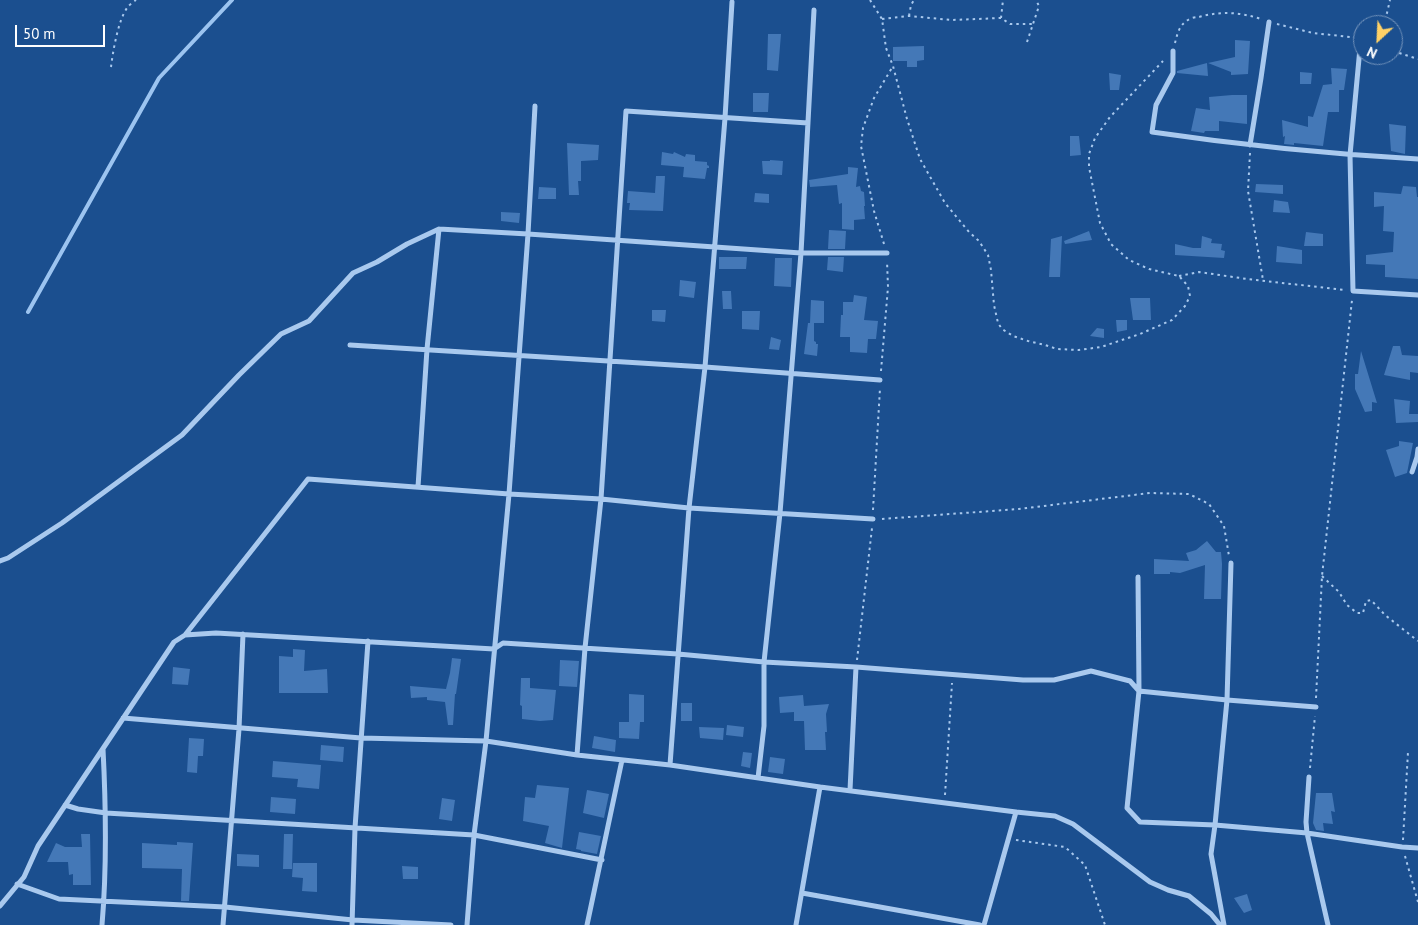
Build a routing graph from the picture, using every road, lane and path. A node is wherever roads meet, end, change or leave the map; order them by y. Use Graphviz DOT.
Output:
graph roads {
  1 [pos="136,0"];
  2 [pos="870,0"];
  3 [pos="914,0"];
  4 [pos="1003,0"];
  5 [pos="1036,0"];
  6 [pos="1390,0"];
  7 [pos="732,2"];
  8 [pos="814,10"];
  9 [pos="1385,15"];
  10 [pos="909,16"];
  11 [pos="1001,18"];
  12 [pos="882,19"];
  13 [pos="1269,22"];
  14 [pos="1033,24"];
  15 [pos="1353,37"];
  16 [pos="1027,42"];
  17 [pos="1174,51"];
  18 [pos="1403,54"];
  19 [pos="1418,59"];
  20 [pos="1358,65"];
  21 [pos="893,66"];
  22 [pos="111,67"];
  23 [pos="535,106"];
  24 [pos="725,118"];
  25 [pos="808,123"];
  26 [pos="1250,145"];
  27 [pos="1350,155"];
  28 [pos="1418,159"];
  29 [pos="439,229"];
  30 [pos="528,234"];
  31 [pos="618,241"];
  32 [pos="715,247"];
  33 [pos="801,253"];
  34 [pos="887,253"];
  35 [pos="1179,276"];
  36 [pos="1263,280"];
  37 [pos="1353,291"];
  38 [pos="1418,295"];
  39 [pos="350,345"];
  40 [pos="427,350"];
  41 [pos="519,355"];
  42 [pos="610,361"];
  43 [pos="705,367"];
  44 [pos="790,373"];
  45 [pos="880,380"];
  46 [pos="1418,449"];
  47 [pos="1412,472"];
  48 [pos="418,487"];
  49 [pos="509,494"];
  50 [pos="601,499"];
  51 [pos="689,508"];
  52 [pos="780,513"];
  53 [pos="873,519"];
  54 [pos="0,562"];
  55 [pos="1231,563"];
  56 [pos="1322,576"];
  57 [pos="1138,577"];
  58 [pos="243,634"];
  59 [pos="185,635"];
  60 [pos="368,641"];
  61 [pos="1418,641"];
  62 [pos="584,648"];
  63 [pos="494,649"];
  64 [pos="678,654"];
  65 [pos="764,662"];
  66 [pos="856,667"];
  67 [pos="952,675"];
  68 [pos="1139,691"];
  69 [pos="1227,700"];
  70 [pos="1316,707"];
  71 [pos="123,718"];
  72 [pos="239,729"];
  73 [pos="361,738"];
  74 [pos="486,742"];
  75 [pos="103,749"];
  76 [pos="1408,752"];
  77 [pos="577,755"];
  78 [pos="622,760"];
  79 [pos="670,765"];
  80 [pos="1309,777"];
  81 [pos="758,778"];
  82 [pos="820,787"];
  83 [pos="850,790"];
  84 [pos="945,803"];
  85 [pos="65,805"];
  86 [pos="1016,812"];
  87 [pos="106,813"];
  88 [pos="232,820"];
  89 [pos="1215,825"];
  90 [pos="355,828"];
  91 [pos="1307,833"];
  92 [pos="474,835"];
  93 [pos="1009,839"];
  94 [pos="1402,847"];
  95 [pos="1418,848"];
  96 [pos="602,860"];
  97 [pos="17,884"];
  98 [pos="802,893"];
  99 [pos="104,902"];
  100 [pos="1418,902"];
  101 [pos="0,906"];
  102 [pos="226,907"];
  103 [pos="352,922"];
  104 [pos="102,925"];
  105 [pos="223,925"];
  106 [pos="451,925"];
  107 [pos="467,925"];
  108 [pos="587,925"];
  109 [pos="796,925"];
  110 [pos="980,925"];
  111 [pos="984,925"];
  112 [pos="1105,925"];
  113 [pos="1220,925"];
  114 [pos="1224,925"];
  115 [pos="1328,925"];
  1 -- 22 [label="path"];
  2 -- 12 [label="path"];
  3 -- 10 [label="path"];
  4 -- 11 [label="path"];
  5 -- 14 [label="path"];
  6 -- 9 [label="path"];
  7 -- 24 [label="street"];
  8 -- 25 [label="street"];
  10 -- 11 [label="path"];
  10 -- 12 [label="path"];
  11 -- 14 [label="path"];
  12 -- 21 [label="path"];
  13 -- 15 [label="path"];
  13 -- 17 [label="path"];
  13 -- 26 [label="street"];
  14 -- 16 [label="path"];
  17 -- 26 [label="street"];
  17 -- 35 [label="path"];
  18 -- 19 [label="path"];
  20 -- 27 [label="street"];
  21 -- 34 [label="path"];
  21 -- 35 [label="path"];
  23 -- 30 [label="street"];
  24 -- 25 [label="street"];
  24 -- 31 [label="street"];
  24 -- 32 [label="street"];
  25 -- 33 [label="street"];
  26 -- 27 [label="street"];
  26 -- 36 [label="path"];
  27 -- 28 [label="street"];
  27 -- 37 [label="street"];
  29 -- 30 [label="street"];
  29 -- 40 [label="street"];
  29 -- 54 [label="street"];
  30 -- 31 [label="street"];
  30 -- 41 [label="street"];
  31 -- 32 [label="street"];
  31 -- 42 [label="street"];
  32 -- 33 [label="street"];
  32 -- 43 [label="street"];
  33 -- 34 [label="street"];
  33 -- 44 [label="street"];
  34 -- 45 [label="path"];
  35 -- 36 [label="path"];
  36 -- 37 [label="path"];
  37 -- 38 [label="street"];
  37 -- 56 [label="path"];
  39 -- 40 [label="street"];
  40 -- 41 [label="street"];
  40 -- 48 [label="street"];
  41 -- 42 [label="street"];
  41 -- 49 [label="street"];
  42 -- 43 [label="street"];
  42 -- 50 [label="street"];
  43 -- 44 [label="street"];
  43 -- 51 [label="street"];
  44 -- 45 [label="street"];
  44 -- 52 [label="street"];
  45 -- 53 [label="path"];
  46 -- 47 [label="street"];
  48 -- 49 [label="street"];
  48 -- 59 [label="street"];
  49 -- 50 [label="street"];
  49 -- 63 [label="street"];
  50 -- 51 [label="street"];
  50 -- 62 [label="street"];
  51 -- 52 [label="street"];
  51 -- 64 [label="street"];
  52 -- 53 [label="street"];
  52 -- 65 [label="street"];
  53 -- 55 [label="path"];
  53 -- 66 [label="path"];
  55 -- 69 [label="street"];
  56 -- 61 [label="path"];
  56 -- 70 [label="path"];
  57 -- 68 [label="street"];
  58 -- 59 [label="street"];
  58 -- 60 [label="street"];
  58 -- 72 [label="street"];
  59 -- 71 [label="street"];
  60 -- 63 [label="street"];
  60 -- 73 [label="street"];
  62 -- 63 [label="street"];
  62 -- 64 [label="street"];
  62 -- 77 [label="street"];
  63 -- 74 [label="street"];
  64 -- 65 [label="street"];
  64 -- 79 [label="street"];
  65 -- 66 [label="street"];
  65 -- 81 [label="street"];
  66 -- 67 [label="street"];
  66 -- 83 [label="street"];
  67 -- 68 [label="street"];
  67 -- 84 [label="path"];
  68 -- 69 [label="street"];
  68 -- 89 [label="street"];
  69 -- 70 [label="street"];
  69 -- 89 [label="street"];
  70 -- 80 [label="path"];
  71 -- 72 [label="street"];
  71 -- 75 [label="street"];
  72 -- 73 [label="street"];
  72 -- 88 [label="street"];
  73 -- 74 [label="street"];
  73 -- 90 [label="street"];
  74 -- 77 [label="street"];
  74 -- 92 [label="street"];
  75 -- 85 [label="street"];
  75 -- 87 [label="street"];
  76 -- 94 [label="path"];
  77 -- 78 [label="street"];
  78 -- 79 [label="street"];
  78 -- 96 [label="street"];
  79 -- 81 [label="street"];
  80 -- 91 [label="street"];
  81 -- 82 [label="street"];
  82 -- 83 [label="street"];
  82 -- 98 [label="street"];
  83 -- 84 [label="street"];
  84 -- 86 [label="street"];
  85 -- 87 [label="street"];
  85 -- 97 [label="street"];
  86 -- 93 [label="street"];
  86 -- 113 [label="street"];
  87 -- 88 [label="street"];
  87 -- 99 [label="street"];
  88 -- 90 [label="street"];
  88 -- 102 [label="street"];
  89 -- 91 [label="street"];
  89 -- 114 [label="street"];
  90 -- 92 [label="street"];
  90 -- 103 [label="street"];
  91 -- 94 [label="street"];
  91 -- 115 [label="street"];
  92 -- 96 [label="street"];
  92 -- 107 [label="street"];
  93 -- 111 [label="street"];
  93 -- 112 [label="path"];
  94 -- 95 [label="street"];
  94 -- 100 [label="path"];
  96 -- 108 [label="street"];
  97 -- 99 [label="street"];
  97 -- 101 [label="street"];
  98 -- 109 [label="street"];
  98 -- 110 [label="street"];
  99 -- 102 [label="street"];
  99 -- 104 [label="street"];
  102 -- 103 [label="street"];
  102 -- 105 [label="street"];
  103 -- 106 [label="street"];
}
